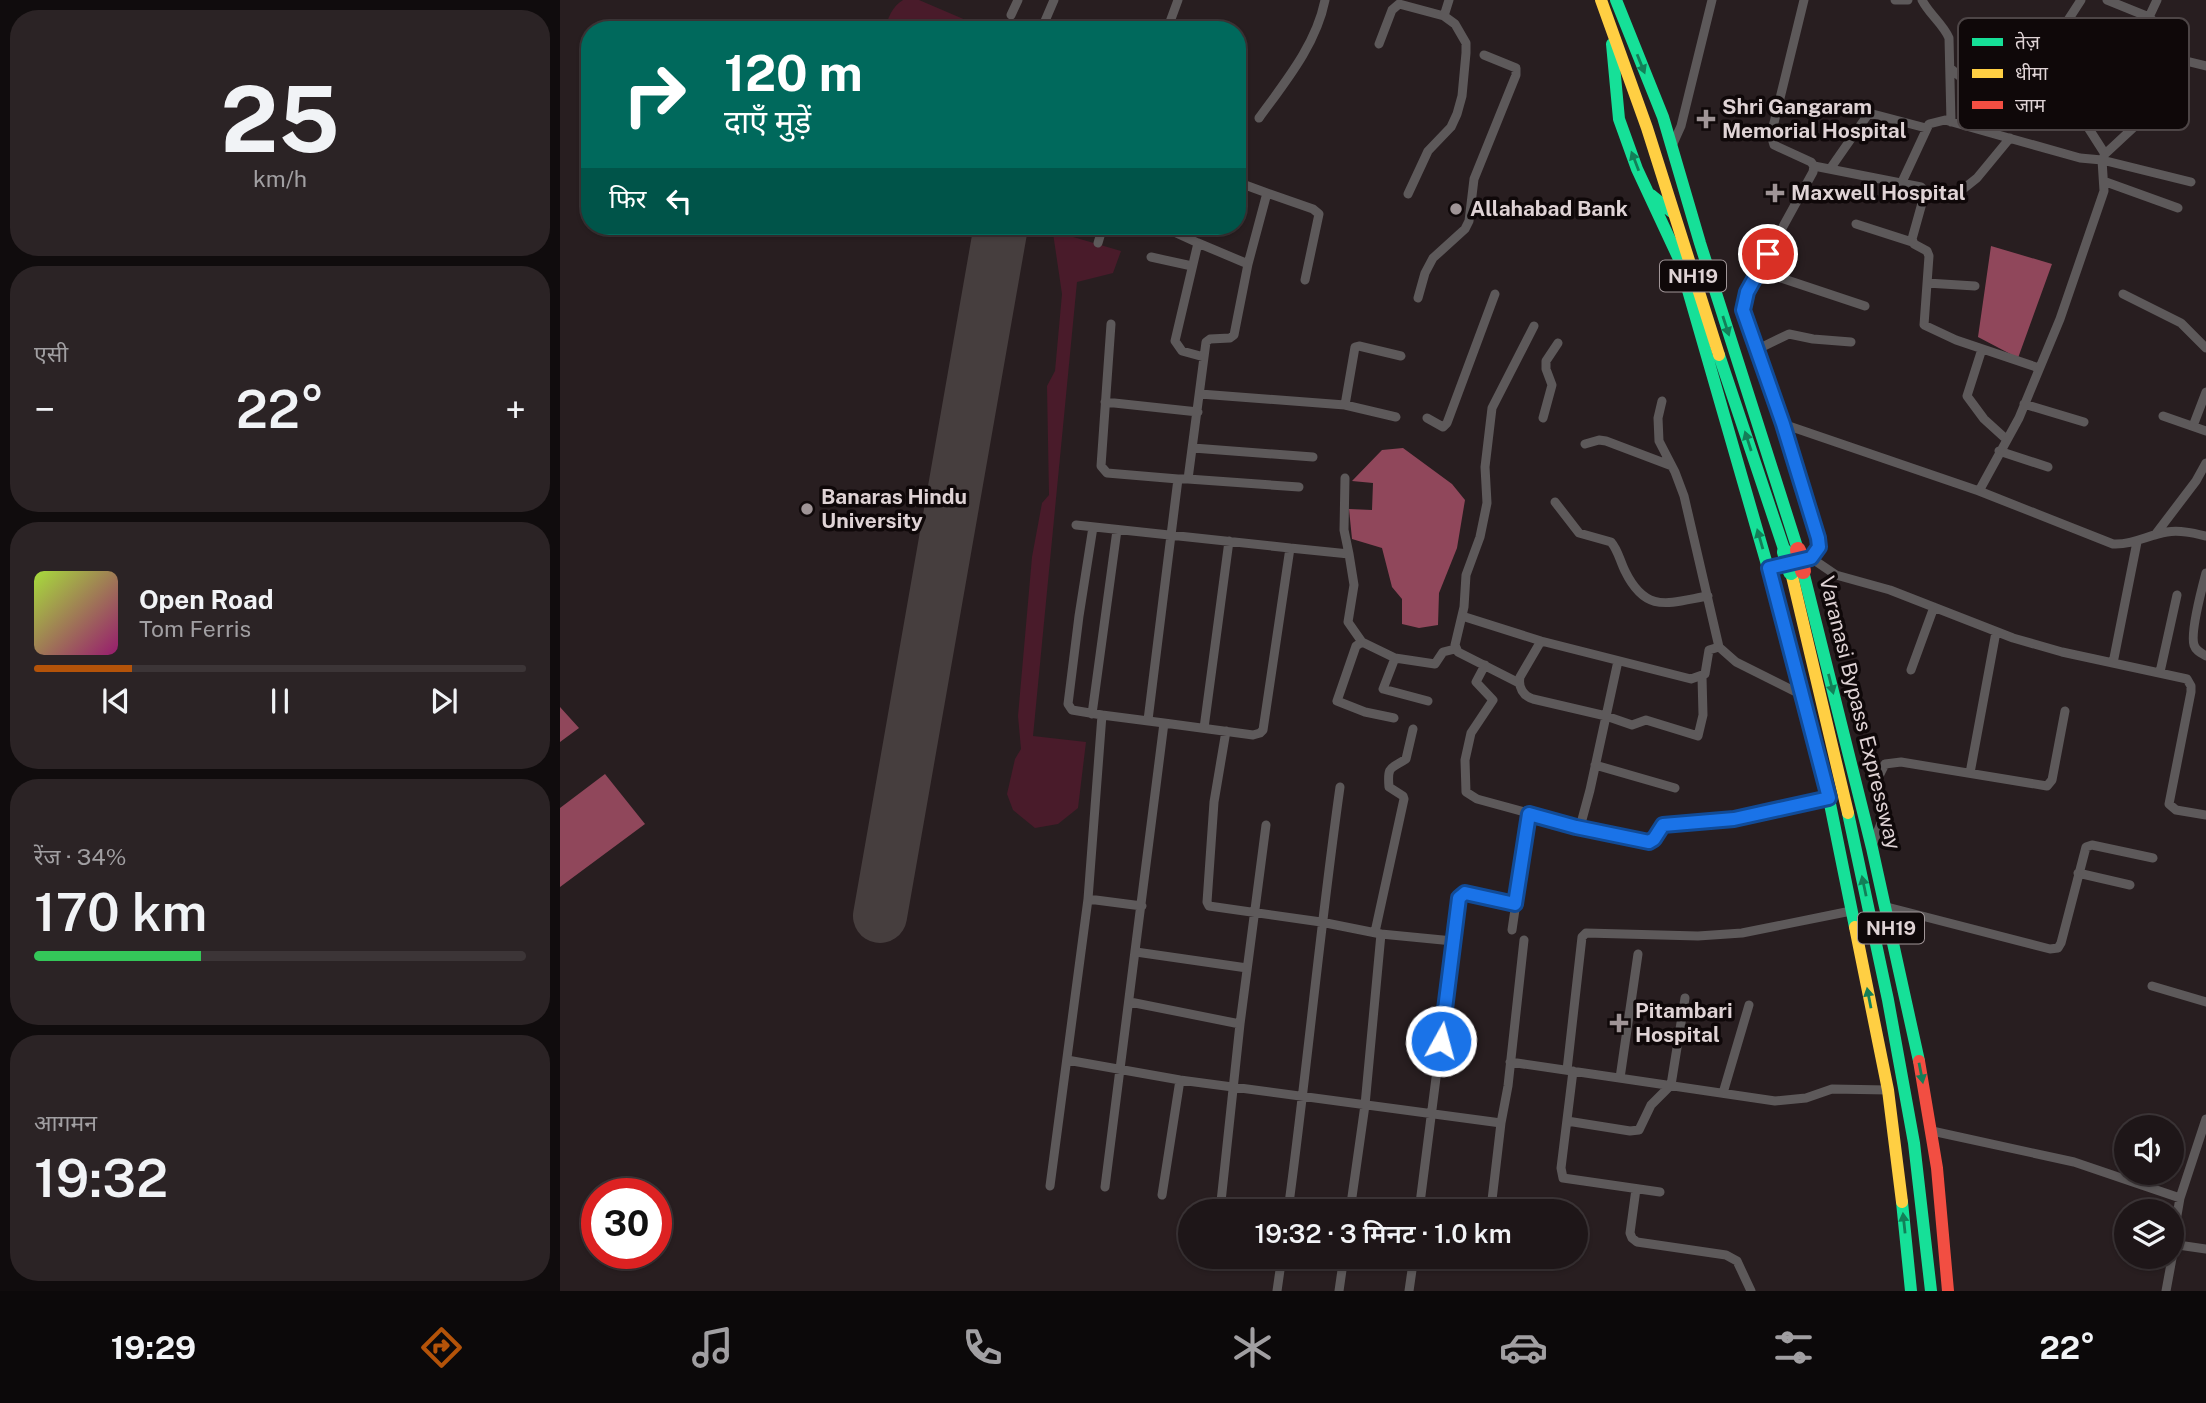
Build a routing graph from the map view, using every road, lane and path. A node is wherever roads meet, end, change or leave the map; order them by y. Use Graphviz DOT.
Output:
graph roads {
  1 [pos="1018,0"];
  2 [pos="1054,0"];
  3 [pos="1178,0"];
  4 [pos="1325,0"];
  5 [pos="1449,0"];
  6 [pos="1601,0"];
  7 [pos="1616,0"];
  8 [pos="1712,0"];
  9 [pos="1804,0"];
  10 [pos="1895,0"];
  11 [pos="1908,0"];
  12 [pos="1922,0"];
  13 [pos="2081,0"];
  14 [pos="2107,0"];
  15 [pos="2157,0"];
  16 [pos="1010,15"];
  17 [pos="1444,16"];
  18 [pos="2149,17"];
  19 [pos="2069,18"];
  20 [pos="1045,21"];
  21 [pos="1170,21"];
  22 [pos="1612,33"];
  23 [pos="1379,44"];
  24 [pos="1484,55"];
  25 [pos="2189,62"];
  26 [pos="2206,66"];
  27 [pos="1950,68"];
  28 [pos="1958,75"];
  29 [pos="1259,118"];
  30 [pos="1951,122"];
  31 [pos="1958,124"];
  32 [pos="1926,128"];
  33 [pos="1980,130"];
  34 [pos="2089,130"];
  35 [pos="2131,130"];
  36 [pos="2010,138"];
  37 [pos="1671,148"];
  38 [pos="2104,157"];
  39 [pos="1814,166"];
  40 [pos="1830,169"];
  41 [pos="1902,182"];
  42 [pos="2106,182"];
  43 [pos="2191,182"];
  44 [pos="1246,185"];
  45 [pos="1924,190"];
  46 [pos="1267,193"];
  47 [pos="1408,194"];
  48 [pos="1651,195"];
  49 [pos="2178,208"];
  50 [pos="1672,212"];
  51 [pos="1856,224"];
  52 [pos="1100,235"];
  53 [pos="1180,235"];
  54 [pos="1912,242"];
  55 [pos="1098,243"];
  56 [pos="1198,243"];
  57 [pos="1151,257"];
  58 [pos="1248,264"];
  59 [pos="1192,266"];
  60 [pos="1760,271"];
  61 [pos="1305,280"];
  62 [pos="1927,282"];
  63 [pos="1975,286"];
  64 [pos="1495,294"];
  65 [pos="2123,294"];
  66 [pos="1418,298"];
  67 [pos="1865,306"];
  68 [pos="1111,324"];
  69 [pos="1534,326"];
  70 [pos="1851,342"];
  71 [pos="1558,343"];
  72 [pos="1982,348"];
  73 [pos="2206,348"];
  74 [pos="1756,350"];
  75 [pos="1401,356"];
  76 [pos="1204,357"];
  77 [pos="2039,368"];
  78 [pos="2206,391"];
  79 [pos="1200,394"];
  80 [pos="1662,401"];
  81 [pos="1105,402"];
  82 [pos="2024,404"];
  83 [pos="1345,405"];
  84 [pos="1198,412"];
  85 [pos="2163,416"];
  86 [pos="1396,417"];
  87 [pos="1427,418"];
  88 [pos="1543,418"];
  89 [pos="2084,422"];
  90 [pos="1783,424"];
  91 [pos="2193,426"];
  92 [pos="2206,430"];
  93 [pos="2006,439"];
  94 [pos="1585,444"];
  95 [pos="1193,449"];
  96 [pos="1999,451"];
  97 [pos="1313,457"];
  98 [pos="2206,463"];
  99 [pos="1672,466"];
  100 [pos="2048,467"];
  101 [pos="1345,478"];
  102 [pos="1178,479"];
  103 [pos="1188,479"];
  104 [pos="1299,487"];
  105 [pos="1979,491"];
  106 [pos="1555,502"];
  107 [pos="1076,525"];
  108 [pos="1093,527"];
  109 [pos="1117,530"];
  110 [pos="2155,535"];
  111 [pos="1170,536"];
  112 [pos="2206,536"];
  113 [pos="1229,541"];
  114 [pos="2137,542"];
  115 [pos="1290,548"];
  116 [pos="1349,554"];
  117 [pos="1798,561"];
  118 [pos="1769,568"];
  119 [pos="2206,573"];
  120 [pos="2177,595"];
  121 [pos="1708,596"];
  122 [pos="1934,607"];
  123 [pos="1462,616"];
  124 [pos="1996,632"];
  125 [pos="1541,641"];
  126 [pos="1362,642"];
  127 [pos="1719,647"];
  128 [pos="1455,649"];
  129 [pos="2206,656"];
  130 [pos="1395,658"];
  131 [pos="1618,661"];
  132 [pos="2113,663"];
  133 [pos="1485,665"];
  134 [pos="1911,670"];
  135 [pos="2160,672"];
  136 [pos="1702,677"];
  137 [pos="1519,683"];
  138 [pos="1802,695"];
  139 [pos="1428,701"];
  140 [pos="2065,710"];
  141 [pos="1097,715"];
  142 [pos="1606,716"];
  143 [pos="1394,718"];
  144 [pos="1148,720"];
  145 [pos="1164,723"];
  146 [pos="1204,728"];
  147 [pos="1413,729"];
  148 [pos="1226,731"];
  149 [pos="1595,765"];
  150 [pos="1970,774"];
  151 [pos="1340,786"];
  152 [pos="1675,788"];
  153 [pos="1829,798"];
  154 [pos="1529,814"];
  155 [pos="2206,815"];
  156 [pos="1266,825"];
  157 [pos="1580,827"];
  158 [pos="1871,847"];
  159 [pos="2153,858"];
  160 [pos="2078,873"];
  161 [pos="2130,885"];
  162 [pos="1088,900"];
  163 [pos="1515,904"];
  164 [pos="1142,906"];
  165 [pos="1887,907"];
  166 [pos="1852,911"];
  167 [pos="1254,913"];
  168 [pos="1321,922"];
  169 [pos="1512,930"];
  170 [pos="1378,933"];
  171 [pos="1524,940"];
  172 [pos="1454,941"];
  173 [pos="1136,952"];
  174 [pos="1638,954"];
  175 [pos="1247,968"];
  176 [pos="2152,986"];
  177 [pos="1685,998"];
  178 [pos="1130,1002"];
  179 [pos="2206,1002"];
  180 [pos="1749,1005"];
  181 [pos="1240,1024"];
  182 [pos="1067,1060"];
  183 [pos="1510,1062"];
  184 [pos="1120,1069"];
  185 [pos="1570,1070"];
  186 [pos="1620,1078"];
  187 [pos="1180,1080"];
  188 [pos="1671,1085"];
  189 [pos="1234,1087"];
  190 [pos="1888,1090"];
  191 [pos="1723,1093"];
  192 [pos="1303,1097"];
  193 [pos="1365,1104"];
  194 [pos="1431,1115"];
  195 [pos="2206,1119"];
  196 [pos="1567,1121"];
  197 [pos="1501,1123"];
  198 [pos="1932,1131"];
  199 [pos="1050,1186"];
  200 [pos="1105,1187"];
  201 [pos="1636,1189"];
  202 [pos="1660,1192"];
  203 [pos="1161,1195"];
  204 [pos="2180,1198"];
  205 [pos="1221,1199"];
  206 [pos="1290,1199"];
  207 [pos="1352,1199"];
  208 [pos="1420,1199"];
  209 [pos="1492,1199"];
  210 [pos="2184,1246"];
  211 [pos="2206,1249"];
  212 [pos="1280,1269"];
  213 [pos="1342,1269"];
  214 [pos="1412,1269"];
  215 [pos="2170,1269"];
  216 [pos="1277,1291"];
  217 [pos="1339,1291"];
  218 [pos="1409,1291"];
  219 [pos="1751,1291"];
  220 [pos="1911,1291"];
  221 [pos="1931,1291"];
  222 [pos="1948,1291"];
  223 [pos="2166,1291"];
  1 -- 16 [label="street"];
  2 -- 20 [label="street"];
  3 -- 21 [label="street"];
  4 -- 29 [label="street"];
  5 -- 17 [label="street"];
  6 -- 22 [label="main road, Varanasi Bypass Expressway / NH19"];
  7 -- 37 [label="main road, Varanasi Bypass Expressway / NH19, one-way"];
  8 -- 37 [label="street"];
  9 -- 39 [label="street"];
  10 -- 11 [label="street"];
  12 -- 27 [label="street"];
  13 -- 19 [label="street"];
  14 -- 18 [label="street"];
  15 -- 18 [label="street"];
  17 -- 23 [label="street"];
  17 -- 47 [label="street"];
  48 -- 22 [label="main road, one-way"];
  22 -- 50 [label="main road, Varanasi Bypass Expressway / NH19"];
  24 -- 66 [label="street"];
  25 -- 26 [label="street"];
  27 -- 28 [label="street"];
  27 -- 30 [label="street"];
  30 -- 31 [label="street"];
  30 -- 32 [label="street"];
  32 -- 40 [label="street"];
  32 -- 41 [label="street"];
  33 -- 36 [label="street"];
  34 -- 38 [label="street"];
  35 -- 38 [label="street"];
  36 -- 38 [label="street"];
  36 -- 45 [label="street"];
  37 -- 117 [label="main road, Varanasi Bypass Expressway / NH19, one-way"];
  38 -- 42 [label="street"];
  38 -- 43 [label="street"];
  39 -- 40 [label="street"];
  39 -- 60 [label="street"];
  40 -- 41 [label="street"];
  41 -- 45 [label="street"];
  42 -- 49 [label="street"];
  42 -- 77 [label="street"];
  44 -- 46 [label="street"];
  45 -- 54 [label="street"];
  46 -- 58 [label="street"];
  46 -- 61 [label="street"];
  48 -- 50 [label="main road"];
  118 -- 48 [label="main road, one-way"];
  117 -- 50 [label="main road, Varanasi Bypass Expressway / NH19, one-way"];
  51 -- 54 [label="street"];
  52 -- 55 [label="street"];
  53 -- 56 [label="street"];
  54 -- 62 [label="street"];
  56 -- 58 [label="street"];
  56 -- 59 [label="street"];
  57 -- 59 [label="street"];
  58 -- 76 [label="street"];
  59 -- 76 [label="street"];
  60 -- 67 [label="street"];
  60 -- 74 [label="street"];
  62 -- 63 [label="street"];
  62 -- 72 [label="street"];
  64 -- 87 [label="street"];
  65 -- 73 [label="street"];
  68 -- 81 [label="street"];
  69 -- 123 [label="street"];
  70 -- 74 [label="street"];
  71 -- 88 [label="street"];
  72 -- 77 [label="street"];
  72 -- 93 [label="street"];
  74 -- 90 [label="street"];
  75 -- 83 [label="street"];
  76 -- 79 [label="street"];
  77 -- 82 [label="street"];
  78 -- 91 [label="street"];
  79 -- 83 [label="street"];
  79 -- 84 [label="street"];
  80 -- 99 [label="street"];
  81 -- 84 [label="street"];
  81 -- 102 [label="street"];
  82 -- 89 [label="street"];
  82 -- 93 [label="street"];
  83 -- 86 [label="street"];
  84 -- 95 [label="street"];
  85 -- 91 [label="street"];
  90 -- 105 [label="street"];
  90 -- 117 [label="street"];
  91 -- 92 [label="street"];
  93 -- 96 [label="street"];
  94 -- 99 [label="street"];
  95 -- 97 [label="street"];
  95 -- 103 [label="street"];
  96 -- 100 [label="street"];
  96 -- 105 [label="street"];
  98 -- 110 [label="street"];
  99 -- 121 [label="street"];
  101 -- 116 [label="street"];
  102 -- 103 [label="street"];
  102 -- 111 [label="street"];
  103 -- 104 [label="street"];
  105 -- 114 [label="street"];
  106 -- 121 [label="street"];
  107 -- 108 [label="street"];
  108 -- 109 [label="street"];
  108 -- 141 [label="street"];
  109 -- 111 [label="street"];
  109 -- 141 [label="street"];
  110 -- 112 [label="street"];
  110 -- 114 [label="street"];
  111 -- 113 [label="street"];
  111 -- 144 [label="street"];
  113 -- 115 [label="street"];
  113 -- 146 [label="street"];
  114 -- 132 [label="street"];
  115 -- 116 [label="street"];
  115 -- 148 [label="street"];
  116 -- 126 [label="street"];
  117 -- 118 [label="street"];
  117 -- 122 [label="street"];
  117 -- 158 [label="main road, Varanasi Bypass Expressway / NH19, one-way"];
  221 -- 117 [label="main road, Varanasi Bypass Expressway / NH19, one-way"];
  118 -- 138 [label="main road"];
  119 -- 129 [label="street"];
  120 -- 135 [label="street"];
  121 -- 127 [label="street"];
  122 -- 124 [label="street"];
  122 -- 134 [label="street"];
  123 -- 125 [label="street"];
  123 -- 128 [label="street"];
  124 -- 132 [label="street"];
  124 -- 150 [label="street"];
  125 -- 131 [label="street"];
  125 -- 137 [label="street"];
  126 -- 130 [label="street"];
  126 -- 143 [label="street"];
  127 -- 136 [label="street"];
  127 -- 138 [label="street"];
  128 -- 130 [label="street"];
  128 -- 133 [label="street"];
  130 -- 139 [label="street"];
  131 -- 136 [label="street"];
  131 -- 142 [label="street"];
  132 -- 135 [label="street"];
  133 -- 137 [label="street"];
  133 -- 154 [label="street"];
  135 -- 155 [label="street"];
  136 -- 142 [label="street"];
  137 -- 142 [label="street"];
  138 -- 153 [label="main road"];
  140 -- 150 [label="street"];
  141 -- 144 [label="street"];
  141 -- 162 [label="street"];
  142 -- 149 [label="street"];
  144 -- 145 [label="street"];
  145 -- 146 [label="street"];
  145 -- 164 [label="street"];
  146 -- 148 [label="street"];
  147 -- 170 [label="street"];
  148 -- 167 [label="street"];
  149 -- 152 [label="street"];
  149 -- 157 [label="street"];
  150 -- 158 [label="street"];
  151 -- 168 [label="street"];
  153 -- 157 [label="street"];
  153 -- 166 [label="main road"];
  154 -- 157 [label="street"];
  154 -- 163 [label="street"];
  156 -- 167 [label="street"];
  158 -- 165 [label="main road, Varanasi Bypass Expressway / NH19"];
  159 -- 160 [label="street"];
  160 -- 161 [label="street"];
  160 -- 165 [label="street"];
  162 -- 164 [label="street"];
  162 -- 182 [label="street"];
  163 -- 169 [label="street"];
  163 -- 172 [label="street"];
  164 -- 173 [label="street"];
  165 -- 198 [label="main road, Varanasi Bypass Expressway / NH19, one-way"];
  166 -- 185 [label="street"];
  190 -- 166 [label="main road, one-way"];
  167 -- 168 [label="street"];
  167 -- 175 [label="street"];
  168 -- 170 [label="street"];
  168 -- 192 [label="street"];
  170 -- 172 [label="street"];
  170 -- 193 [label="street"];
  171 -- 183 [label="street"];
  172 -- 194 [label="street"];
  173 -- 175 [label="street"];
  173 -- 178 [label="street"];
  174 -- 186 [label="street"];
  175 -- 181 [label="street"];
  176 -- 179 [label="street"];
  177 -- 188 [label="street"];
  178 -- 181 [label="street"];
  178 -- 184 [label="street"];
  180 -- 191 [label="street"];
  181 -- 189 [label="street"];
  182 -- 184 [label="street"];
  182 -- 199 [label="street"];
  183 -- 185 [label="street"];
  183 -- 197 [label="street"];
  184 -- 187 [label="street"];
  184 -- 200 [label="street"];
  185 -- 186 [label="street"];
  185 -- 196 [label="street"];
  186 -- 188 [label="street"];
  187 -- 189 [label="street"];
  187 -- 203 [label="street"];
  188 -- 191 [label="street"];
  188 -- 196 [label="street"];
  189 -- 192 [label="street"];
  189 -- 205 [label="street"];
  190 -- 191 [label="street"];
  220 -- 190 [label="main road, one-way"];
  192 -- 193 [label="street"];
  192 -- 206 [label="street"];
  193 -- 194 [label="street"];
  193 -- 207 [label="street"];
  194 -- 197 [label="street"];
  194 -- 208 [label="street"];
  195 -- 204 [label="street"];
  196 -- 201 [label="street"];
  197 -- 209 [label="street"];
  198 -- 204 [label="street"];
  198 -- 222 [label="main road, Varanasi Bypass Expressway / NH19"];
  201 -- 202 [label="street"];
  201 -- 219 [label="street"];
  210 -- 211 [label="street"];
  212 -- 216 [label="street"];
  213 -- 217 [label="street"];
  214 -- 218 [label="street"];
  215 -- 223 [label="street"];
}
